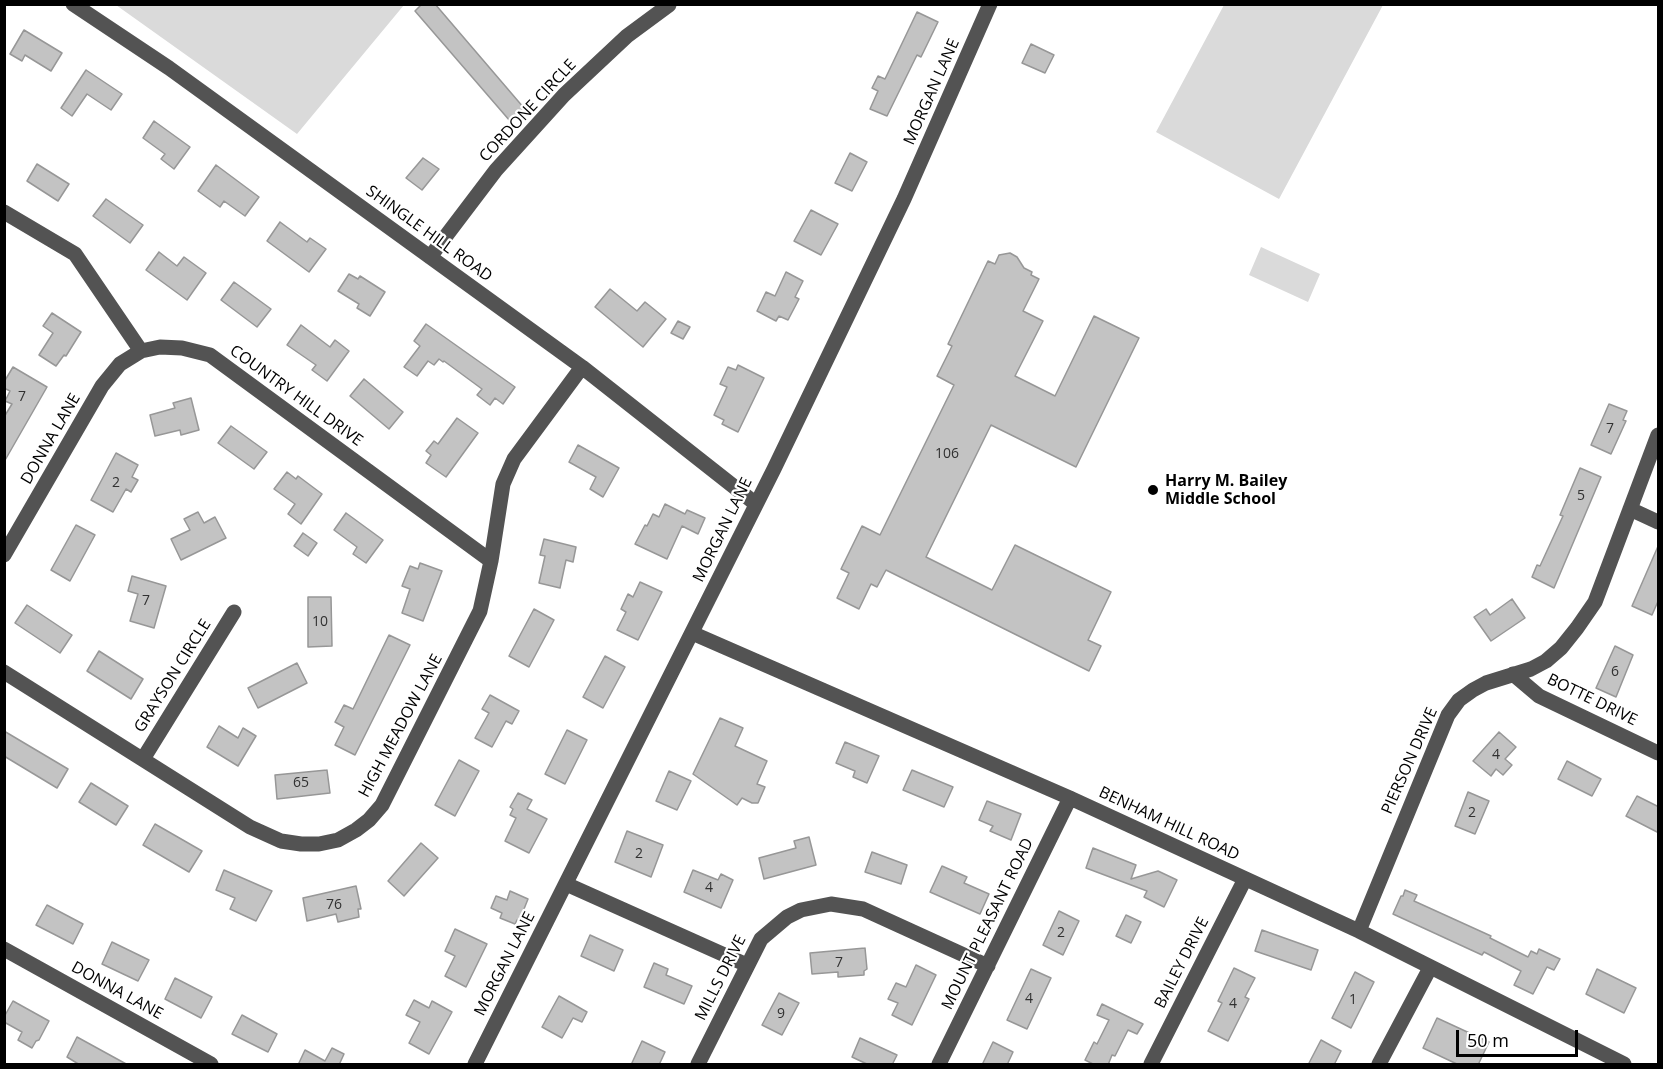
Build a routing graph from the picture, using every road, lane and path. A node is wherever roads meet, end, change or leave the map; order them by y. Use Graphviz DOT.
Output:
graph roads {
  1 [pos="73,4"];
  2 [pos="990,4"];
  3 [pos="669,5"];
  4 [pos="4,212"];
  5 [pos="430,257"];
  6 [pos="141,351"];
  7 [pos="582,367"];
  8 [pos="1659,435"];
  9 [pos="756,504"];
  10 [pos="1630,509"];
  11 [pos="1659,522"];
  12 [pos="4,555"];
  13 [pos="491,561"];
  14 [pos="234,612"];
  15 [pos="692,633"];
  16 [pos="4,672"];
  17 [pos="1513,674"];
  18 [pos="1659,753"];
  19 [pos="143,759"];
  20 [pos="1070,798"];
  21 [pos="1245,879"];
  22 [pos="566,885"];
  23 [pos="1359,931"];
  24 [pos="4,949"];
  25 [pos="747,964"];
  26 [pos="988,966"];
  27 [pos="1431,968"];
  28 [pos="211,1065"];
  29 [pos="475,1065"];
  30 [pos="698,1065"];
  31 [pos="939,1065"];
  32 [pos="1151,1065"];
  33 [pos="1379,1065"];
  34 [pos="1623,1065"];
  1 -- 5 [label="street, SHINGLE HILL ROAD"];
  2 -- 9 [label="street, MORGAN LANE"];
  3 -- 5 [label="street, CORDONE CIRCLE"];
  4 -- 6 [label="street"];
  5 -- 7 [label="street, SHINGLE HILL ROAD"];
  6 -- 12 [label="street, DONNA LANE"];
  6 -- 13 [label="street, COUNTRY HILL DRIVE"];
  7 -- 9 [label="street, SHINGLE HILL ROAD"];
  7 -- 13 [label="street, HIGH MEADOW LANE"];
  8 -- 10 [label="street, PIERSON DRIVE"];
  9 -- 15 [label="street, MORGAN LANE"];
  10 -- 11 [label="street"];
  10 -- 17 [label="street, PIERSON DRIVE"];
  13 -- 19 [label="street, HIGH MEADOW LANE"];
  14 -- 19 [label="street, GRAYSON CIRCLE"];
  15 -- 20 [label="street, BENHAM HILL ROAD"];
  15 -- 22 [label="street, MORGAN LANE"];
  16 -- 19 [label="street, HIGH MEADOW LANE"];
  17 -- 18 [label="street, BOTTE DRIVE"];
  17 -- 23 [label="street, PIERSON DRIVE"];
  20 -- 21 [label="street, BENHAM HILL ROAD"];
  20 -- 26 [label="street, MOUNT PLEASANT ROAD"];
  21 -- 23 [label="street, BENHAM HILL ROAD"];
  21 -- 32 [label="street, BAILEY DRIVE"];
  22 -- 25 [label="street"];
  22 -- 29 [label="street, MORGAN LANE"];
  23 -- 27 [label="street, BENHAM HILL ROAD"];
  24 -- 28 [label="street, DONNA LANE"];
  25 -- 26 [label="street, MILLS DRIVE"];
  25 -- 30 [label="street, MILLS DRIVE"];
  26 -- 31 [label="street, MOUNT PLEASANT ROAD"];
  27 -- 33 [label="street"];
  27 -- 34 [label="street, BENHAM HILL ROAD"];
}
